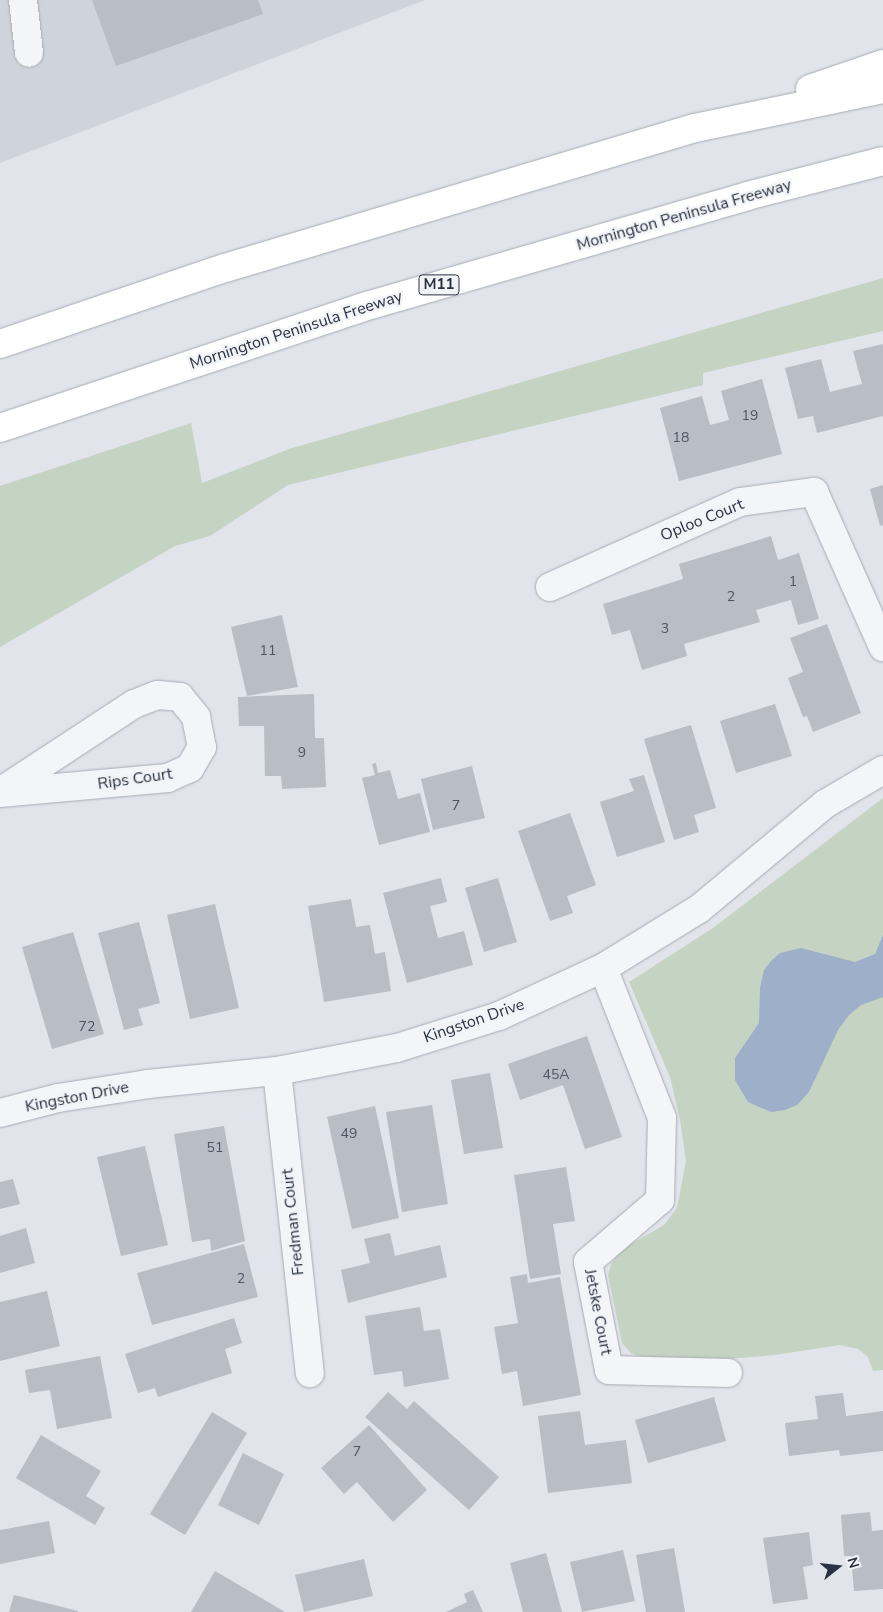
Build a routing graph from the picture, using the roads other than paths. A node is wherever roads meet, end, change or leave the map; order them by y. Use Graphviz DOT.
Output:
graph roads {
  1 [pos="22,0"];
  2 [pos="29,52"];
  3 [pos="883,64"];
  4 [pos="883,88"];
  5 [pos="695,128"];
  6 [pos="883,161"];
  7 [pos="0,344"];
  8 [pos="0,428"];
  9 [pos="550,587"];
  10 [pos="883,647"];
  11 [pos="883,770"];
  12 [pos="0,792"];
  13 [pos="603,968"];
  14 [pos="277,1071"];
  15 [pos="0,1113"];
  16 [pos="310,1373"];
  17 [pos="728,1373"];
  1 -- 2 [label="street"];
  3 -- 5 [label="highway"];
  4 -- 5 [label="highway"];
  5 -- 7 [label="highway"];
  6 -- 8 [label="highway, Mornington Peninsula Freeway / M11"];
  9 -- 10 [label="street, Oploo Court"];
  11 -- 13 [label="street, Kingston Drive"];
  12 -- 12 [label="street, Rips Court"];
  13 -- 14 [label="street, Kingston Drive"];
  13 -- 17 [label="street, Jetske Court"];
  14 -- 15 [label="street, Kingston Drive"];
  14 -- 16 [label="street, Fredman Court"];
}
